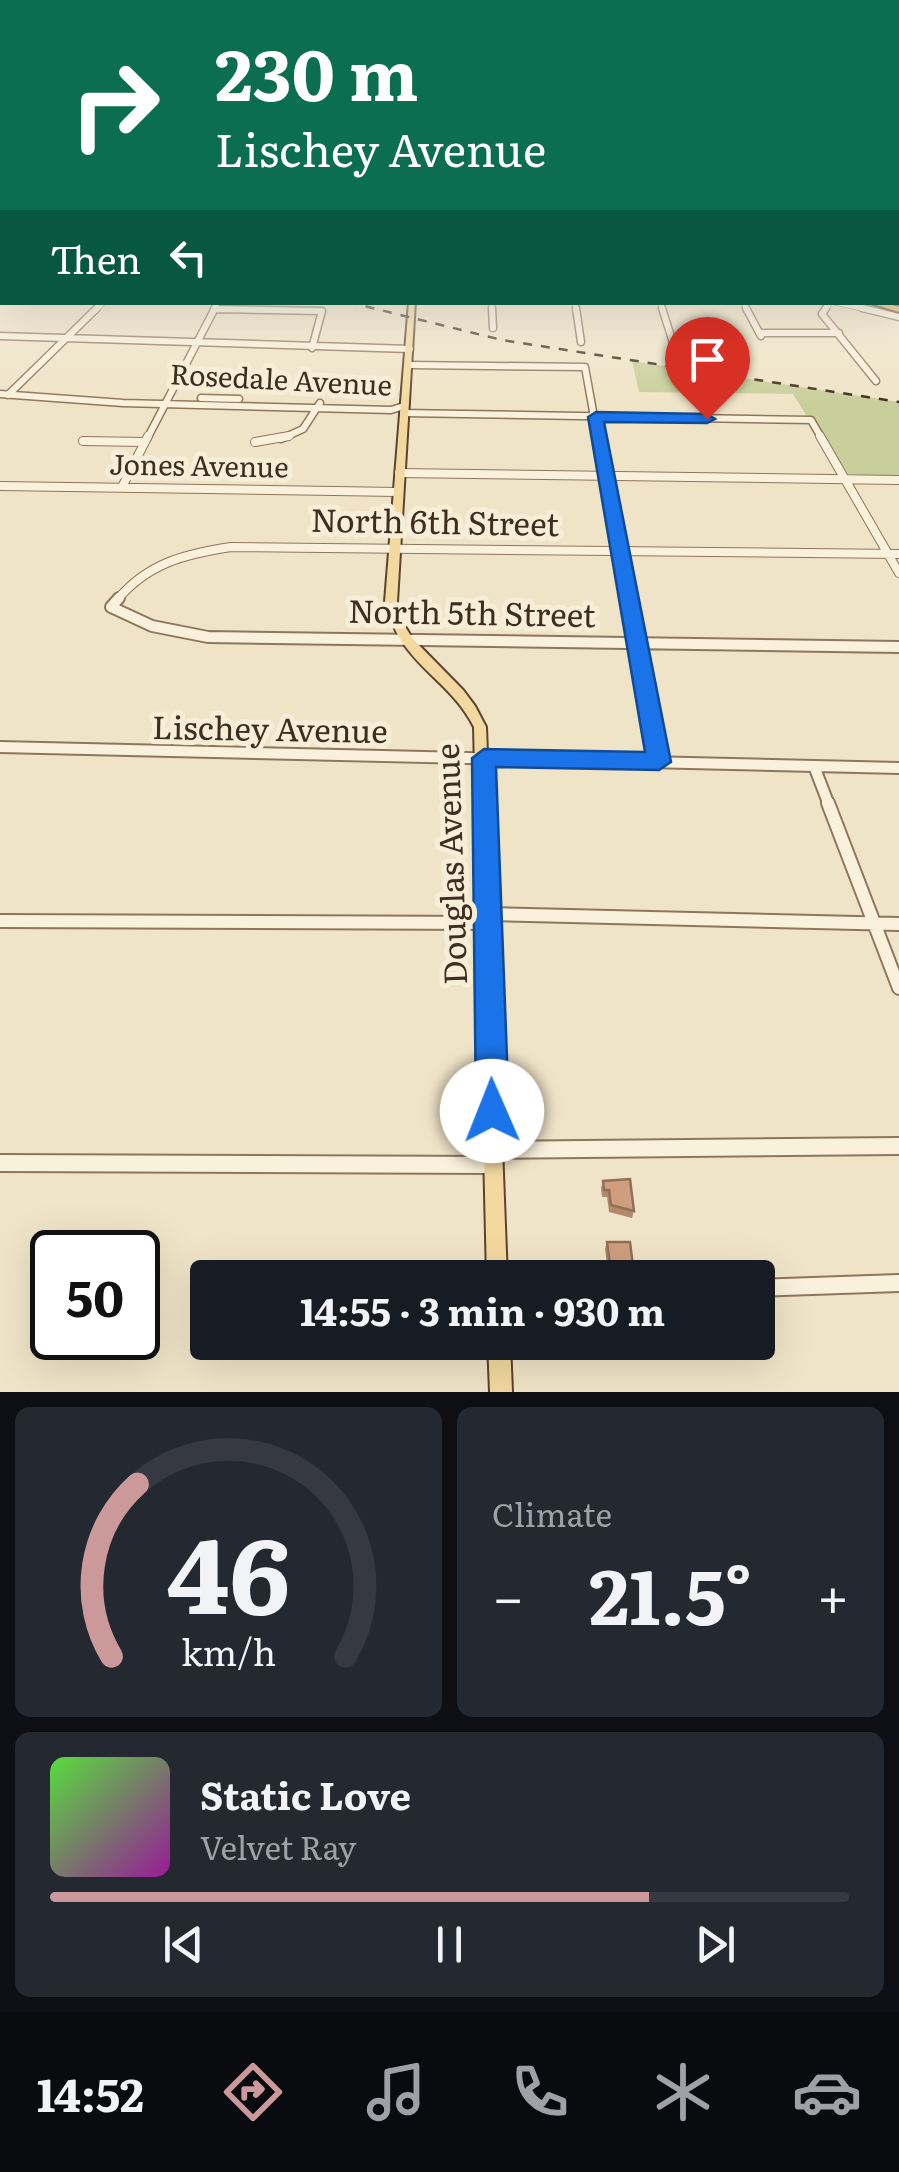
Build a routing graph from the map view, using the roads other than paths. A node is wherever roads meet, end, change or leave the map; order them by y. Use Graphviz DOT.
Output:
graph roads {
  1 [pos="101,305"];
  2 [pos="412,305"];
  3 [pos="492,305"];
  4 [pos="575,305"];
  5 [pos="661,305"];
  6 [pos="745,305"];
  7 [pos="830,305"];
  8 [pos="865,305"];
  9 [pos="216,306"];
  10 [pos="898,308"];
  11 [pos="493,328"];
  12 [pos="839,333"];
  13 [pos="0,336"];
  14 [pos="66,339"];
  15 [pos="581,342"];
  16 [pos="196,345"];
  17 [pos="312,348"];
  18 [pos="410,350"];
  19 [pos="676,352"];
  20 [pos="409,365"];
  21 [pos="876,381"];
  22 [pos="5,392"];
  23 [pos="166,400"];
  24 [pos="319,405"];
  25 [pos="404,410"];
  26 [pos="596,417"];
  27 [pos="84,441"];
  28 [pos="145,442"];
  29 [pos="255,442"];
  30 [pos="399,473"];
  31 [pos="608,477"];
  32 [pos="846,479"];
  33 [pos="899,480"];
  34 [pos="0,486"];
  35 [pos="122,487"];
  36 [pos="398,492"];
  37 [pos="394,546"];
  38 [pos="623,550"];
  39 [pos="894,554"];
  40 [pos="899,573"];
  41 [pos="111,606"];
  42 [pos="403,636"];
  43 [pos="640,642"];
  44 [pos="899,647"];
  45 [pos="0,748"];
  46 [pos="484,758"];
  47 [pos="659,762"];
  48 [pos="814,766"];
  49 [pos="899,768"];
  50 [pos="488,919"];
  51 [pos="0,921"];
  52 [pos="874,924"];
  53 [pos="899,924"];
  54 [pos="899,988"];
  55 [pos="899,1146"];
  56 [pos="494,1157"];
  57 [pos="0,1163"];
  58 [pos="497,1260"];
  59 [pos="899,1283"];
  60 [pos="775,1287"];
  61 [pos="500,1360"];
  62 [pos="501,1392"];
  1 -- 14 [label="street"];
  2 -- 18 [label="main road, Douglas Avenue"];
  3 -- 11 [label="street"];
  4 -- 15 [label="street"];
  5 -- 19 [label="street"];
  6 -- 12 [label="street"];
  7 -- 12 [label="street"];
  8 -- 10 [label="street"];
  9 -- 16 [label="street"];
  9 -- 17 [label="street"];
  12 -- 21 [label="street"];
  13 -- 14 [label="street"];
  14 -- 16 [label="street"];
  14 -- 22 [label="street"];
  16 -- 17 [label="street"];
  16 -- 23 [label="street"];
  17 -- 18 [label="street"];
  18 -- 20 [label="main road, Douglas Avenue"];
  20 -- 25 [label="main road, Douglas Avenue"];
  20 -- 26 [label="street"];
  22 -- 23 [label="street, Rosedale Avenue"];
  23 -- 24 [label="street, Rosedale Avenue"];
  23 -- 28 [label="street"];
  24 -- 25 [label="street, Rosedale Avenue"];
  24 -- 29 [label="street"];
  25 -- 26 [label="street, Rosedale Avenue"];
  25 -- 30 [label="main road, Douglas Avenue"];
  26 -- 31 [label="street"];
  26 -- 32 [label="street, Rosedale Avenue"];
  27 -- 28 [label="street"];
  28 -- 35 [label="street"];
  30 -- 31 [label="street"];
  30 -- 36 [label="main road, Douglas Avenue"];
  31 -- 32 [label="street"];
  31 -- 38 [label="street"];
  32 -- 33 [label="street"];
  32 -- 39 [label="street"];
  34 -- 35 [label="street, Jones Avenue"];
  35 -- 36 [label="street, Jones Avenue"];
  36 -- 37 [label="main road, Douglas Avenue"];
  37 -- 38 [label="street, North 6th Street"];
  37 -- 41 [label="street, North 6th Street"];
  37 -- 42 [label="main road, Douglas Avenue"];
  38 -- 39 [label="street, North 6th Street"];
  38 -- 43 [label="street"];
  39 -- 40 [label="street"];
  41 -- 42 [label="street, North 5th Street"];
  42 -- 43 [label="street, North 5th Street"];
  42 -- 46 [label="main road, Douglas Avenue"];
  43 -- 44 [label="street, North 5th Street"];
  43 -- 47 [label="street"];
  45 -- 46 [label="street, Lischey Avenue"];
  46 -- 47 [label="street, Lischey Avenue"];
  46 -- 50 [label="main road, Douglas Avenue"];
  47 -- 48 [label="street, Lischey Avenue"];
  48 -- 49 [label="street, Lischey Avenue"];
  48 -- 52 [label="street"];
  50 -- 51 [label="street"];
  50 -- 52 [label="street"];
  50 -- 56 [label="main road, Douglas Avenue"];
  52 -- 53 [label="street"];
  52 -- 54 [label="street"];
  55 -- 56 [label="street"];
  56 -- 57 [label="street"];
  56 -- 58 [label="main road, Douglas Avenue"];
  59 -- 60 [label="street"];
  61 -- 62 [label="main road"];
}
